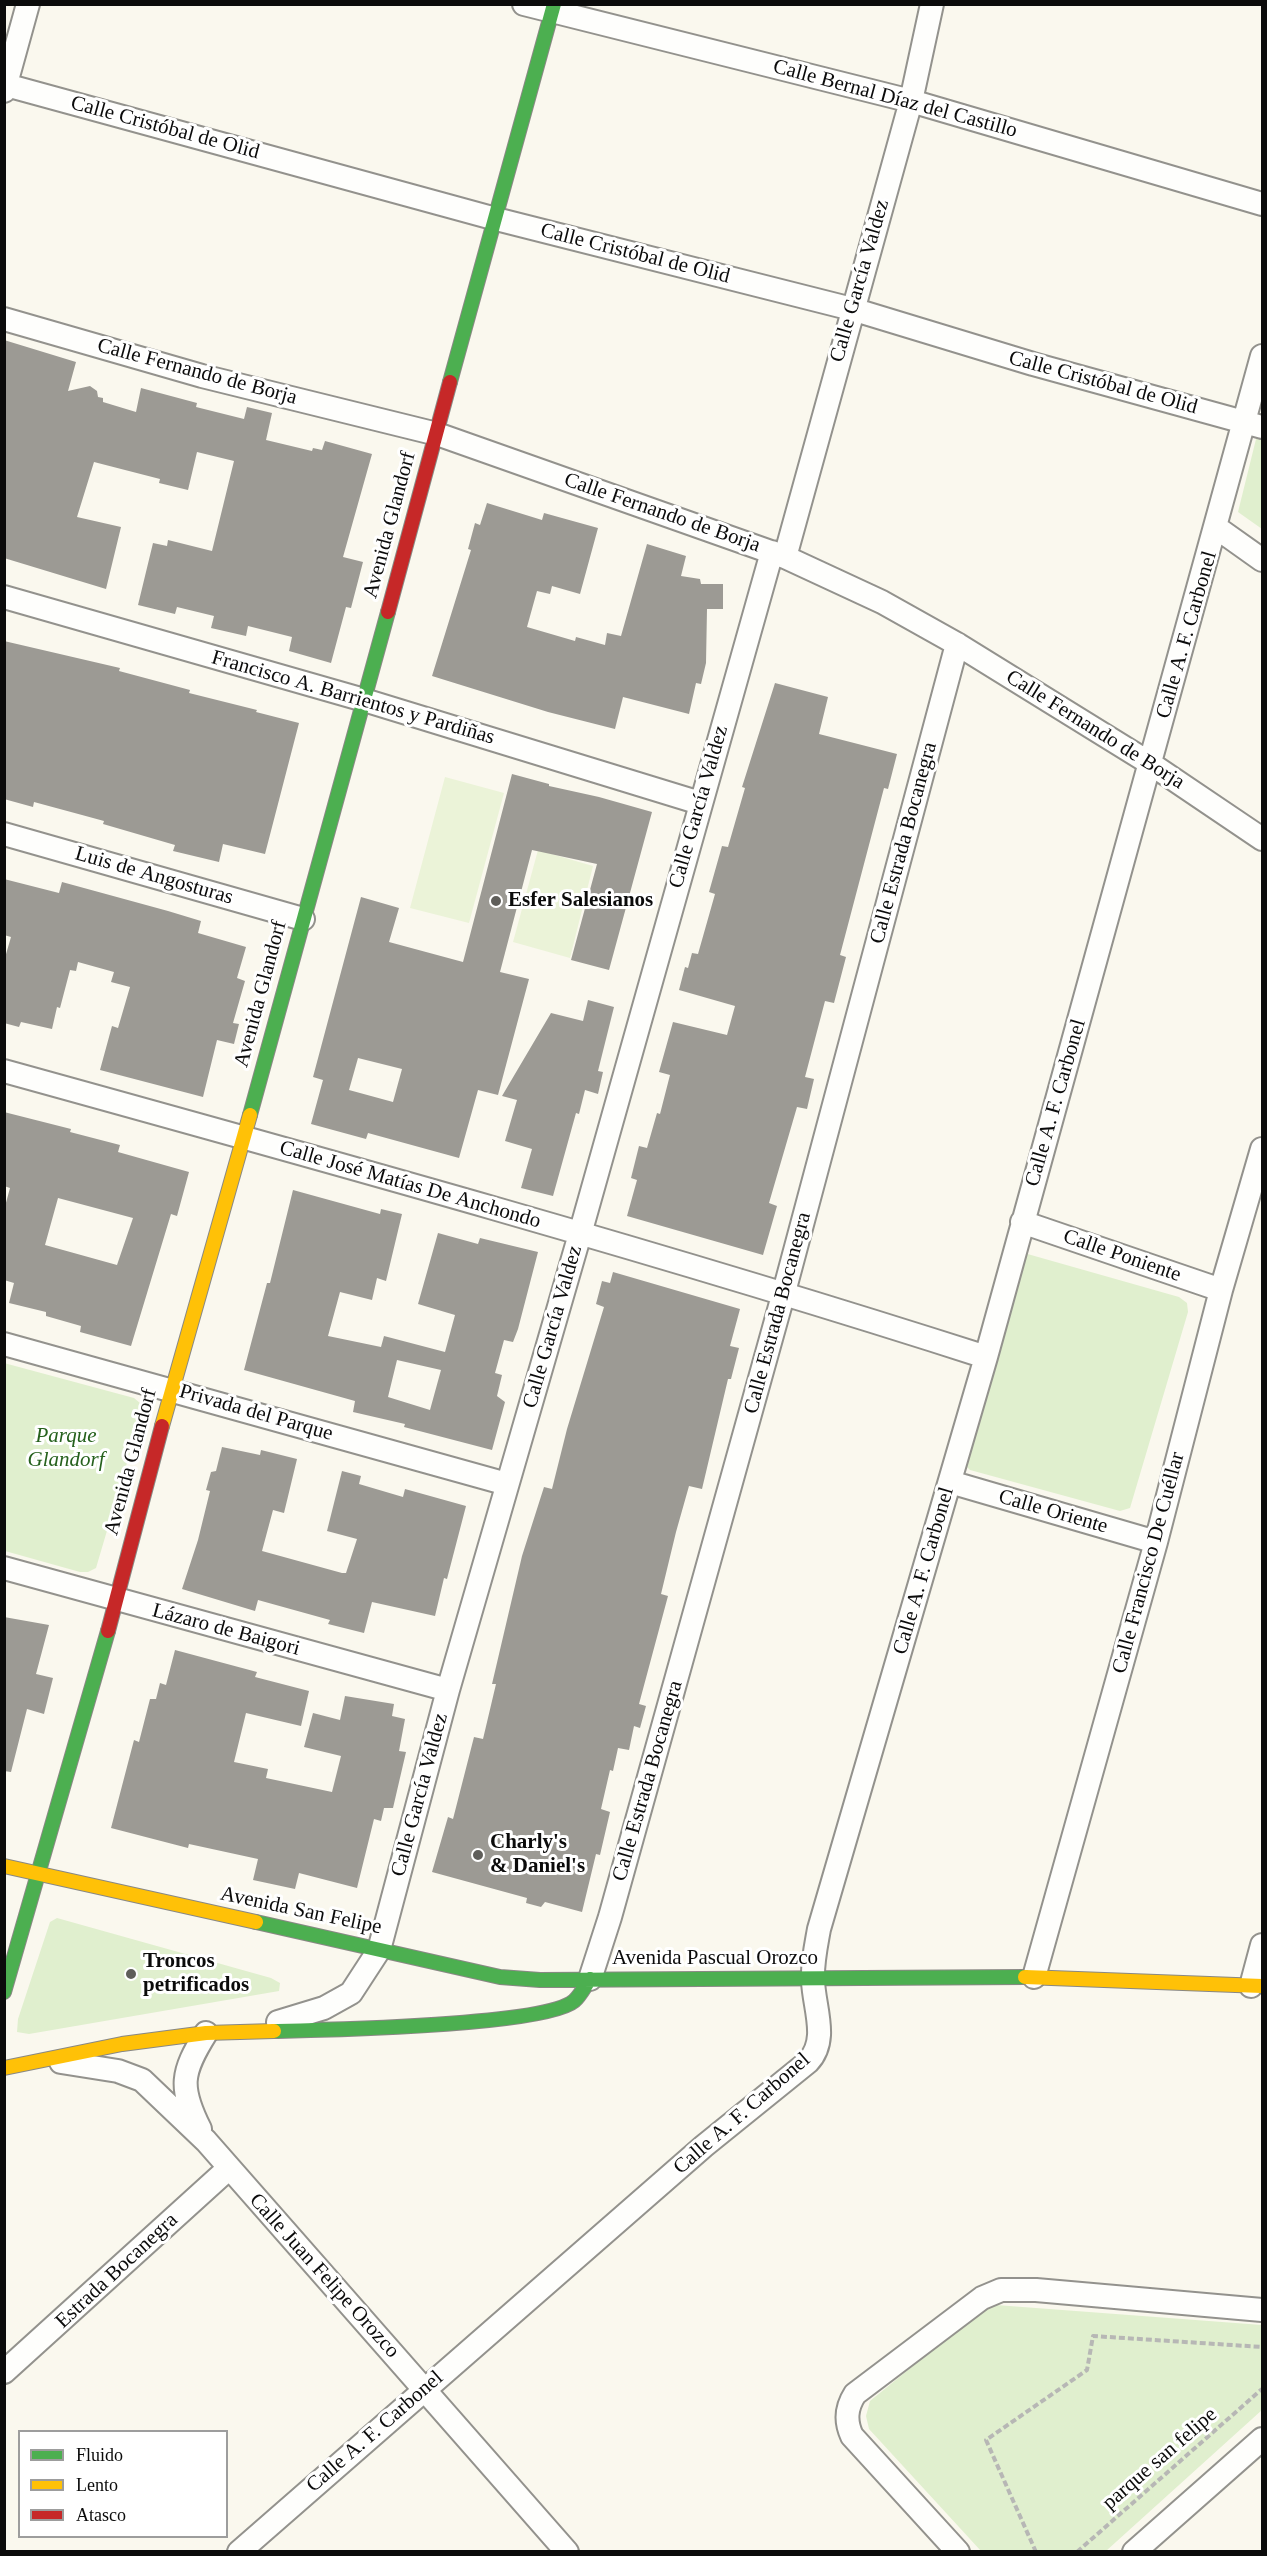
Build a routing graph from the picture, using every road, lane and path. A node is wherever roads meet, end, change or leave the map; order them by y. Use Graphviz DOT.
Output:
graph roads {
  1 [pos="28,4"];
  2 [pos="524,4"];
  3 [pos="932,4"];
  4 [pos="553,8"];
  5 [pos="5,88"];
  6 [pos="910,101"];
  7 [pos="1263,204"];
  8 [pos="496,219"];
  9 [pos="852,309"];
  10 [pos="4,319"];
  11 [pos="1263,356"];
  12 [pos="1254,424"];
  13 [pos="437,434"];
  14 [pos="1217,528"];
  15 [pos="778,554"];
  16 [pos="1263,560"];
  17 [pos="4,597"];
  18 [pos="957,644"];
  19 [pos="364,700"];
  20 [pos="1151,764"];
  21 [pos="700,802"];
  22 [pos="4,834"];
  23 [pos="1263,839"];
  24 [pos="303,919"];
  25 [pos="4,1071"];
  26 [pos="244,1137"];
  27 [pos="1263,1149"];
  28 [pos="1022,1222"];
  29 [pos="580,1234"];
  30 [pos="1221,1290"];
  31 [pos="784,1292"];
  32 [pos="4,1344"];
  33 [pos="986,1357"];
  34 [pos="172,1389"];
  35 [pos="950,1482"];
  36 [pos="507,1484"];
  37 [pos="1156,1542"];
  38 [pos="4,1568"];
  39 [pos="116,1601"];
  40 [pos="448,1690"];
  41 [pos="4,1866"];
  42 [pos="40,1875"];
  43 [pos="1263,1945"];
  44 [pos="379,1950"];
  45 [pos="1034,1977"];
  46 [pos="590,1979"];
  47 [pos="812,1979"];
  48 [pos="1257,1986"];
  49 [pos="4,1992"];
  50 [pos="251,2031"];
  51 [pos="206,2033"];
  52 [pos="44,2059"];
  53 [pos="4,2068"];
  54 [pos="206,2141"];
  55 [pos="228,2169"];
  56 [pos="1263,2310"];
  57 [pos="1263,2348"];
  58 [pos="4,2372"];
  59 [pos="425,2389"];
  60 [pos="1263,2389"];
  61 [pos="1263,2439"];
  62 [pos="252,2547"];
  63 [pos="567,2552"];
  64 [pos="958,2552"];
  65 [pos="1036,2552"];
  66 [pos="1077,2552"];
  67 [pos="1134,2552"];
  1 -- 5 [label="street"];
  2 -- 4 [label="street, Calle Bernal Díaz del Castillo"];
  3 -- 6 [label="street, Calle García Valdez"];
  4 -- 6 [label="street, Calle Bernal Díaz del Castillo"];
  4 -- 8 [label="main road, Avenida Glandorf"];
  5 -- 8 [label="street, Calle Cristóbal de Olid"];
  6 -- 7 [label="street, Calle Bernal Díaz del Castillo"];
  6 -- 9 [label="street, Calle García Valdez"];
  8 -- 9 [label="street, Calle Cristóbal de Olid"];
  8 -- 13 [label="main road, Avenida Glandorf"];
  9 -- 12 [label="street, Calle Cristóbal de Olid"];
  9 -- 15 [label="street, Calle García Valdez"];
  10 -- 13 [label="street, Calle Fernando de Borja"];
  11 -- 12 [label="street, Calle A. F. Carbonel"];
  12 -- 14 [label="street, Calle A. F. Carbonel"];
  13 -- 15 [label="street, Calle Fernando de Borja"];
  13 -- 19 [label="main road, Avenida Glandorf"];
  14 -- 16 [label="street"];
  14 -- 20 [label="street, Calle A. F. Carbonel"];
  15 -- 18 [label="street, Calle Fernando de Borja"];
  15 -- 21 [label="street, Calle García Valdez"];
  17 -- 19 [label="street, Francisco A. Barrientos y Pardiñas"];
  18 -- 20 [label="street, Calle Fernando de Borja"];
  18 -- 31 [label="street, Calle Estrada Bocanegra"];
  19 -- 21 [label="street, Francisco A. Barrientos y Pardiñas"];
  19 -- 24 [label="main road, Avenida Glandorf"];
  20 -- 23 [label="street, Calle Fernando de Borja"];
  20 -- 28 [label="street, Calle A. F. Carbonel"];
  21 -- 29 [label="street, Calle García Valdez"];
  22 -- 24 [label="street, Luis de Angosturas"];
  24 -- 26 [label="main road, Avenida Glandorf"];
  25 -- 26 [label="street, Calle José Matías De Anchondo"];
  26 -- 29 [label="street, Calle José Matías De Anchondo"];
  26 -- 34 [label="main road, Avenida Glandorf"];
  27 -- 30 [label="street, Calle Francisco De Cuéllar"];
  28 -- 30 [label="street, Calle Poniente"];
  28 -- 33 [label="street, Calle A. F. Carbonel"];
  29 -- 31 [label="street, Calle José Matías De Anchondo"];
  29 -- 36 [label="street, Calle García Valdez"];
  30 -- 37 [label="street, Calle Francisco De Cuéllar"];
  31 -- 33 [label="street, Calle José Matías De Anchondo"];
  31 -- 46 [label="street, Calle Estrada Bocanegra"];
  32 -- 34 [label="street, Privada del Parque"];
  33 -- 35 [label="street, Calle A. F. Carbonel"];
  34 -- 36 [label="street, Privada del Parque"];
  34 -- 39 [label="main road, Avenida Glandorf"];
  35 -- 37 [label="street, Calle Oriente"];
  35 -- 47 [label="street, Calle A. F. Carbonel"];
  36 -- 40 [label="street, Calle García Valdez"];
  37 -- 45 [label="street, Calle Francisco De Cuéllar"];
  38 -- 39 [label="street, Lázaro de Baigori"];
  39 -- 40 [label="street, Lázaro de Baigori"];
  39 -- 42 [label="main road, Avenida Glandorf"];
  40 -- 44 [label="street, Calle García Valdez"];
  41 -- 42 [label="main road, Avenida San Felipe"];
  42 -- 44 [label="main road, Avenida San Felipe"];
  42 -- 49 [label="main road, Avenida Glandorf"];
  43 -- 48 [label="street"];
  44 -- 46 [label="main road, Avenida San Felipe"];
  44 -- 50 [label="street, Calle García Valdez"];
  45 -- 47 [label="main road, Avenida Pascual Orozco"];
  45 -- 48 [label="main road, Avenida Pascual Orozco"];
  46 -- 47 [label="main road, Avenida Pascual Orozco"];
  46 -- 50 [label="main road, Avenida Pascual Orozco"];
  47 -- 59 [label="street, Calle A. F. Carbonel"];
  50 -- 51 [label="main road, Avenida Pascual Orozco"];
  51 -- 52 [label="main road, Avenida Pascual Orozco"];
  51 -- 54 [label="street"];
  52 -- 53 [label="main road, Avenida Pascual Orozco"];
  52 -- 54 [label="street, Calle Juan Felipe Orozco"];
  54 -- 55 [label="street, Calle Juan Felipe Orozco"];
  55 -- 58 [label="street, Estrada Bocanegra"];
  55 -- 59 [label="street, Calle Juan Felipe Orozco"];
  56 -- 64 [label="street"];
  57 -- 65 [label="path"];
  59 -- 62 [label="street, Calle A. F. Carbonel"];
  59 -- 63 [label="street, Calle Juan Felipe Orozco"];
  60 -- 66 [label="path, parque san felipe"];
  61 -- 67 [label="street"];
}
